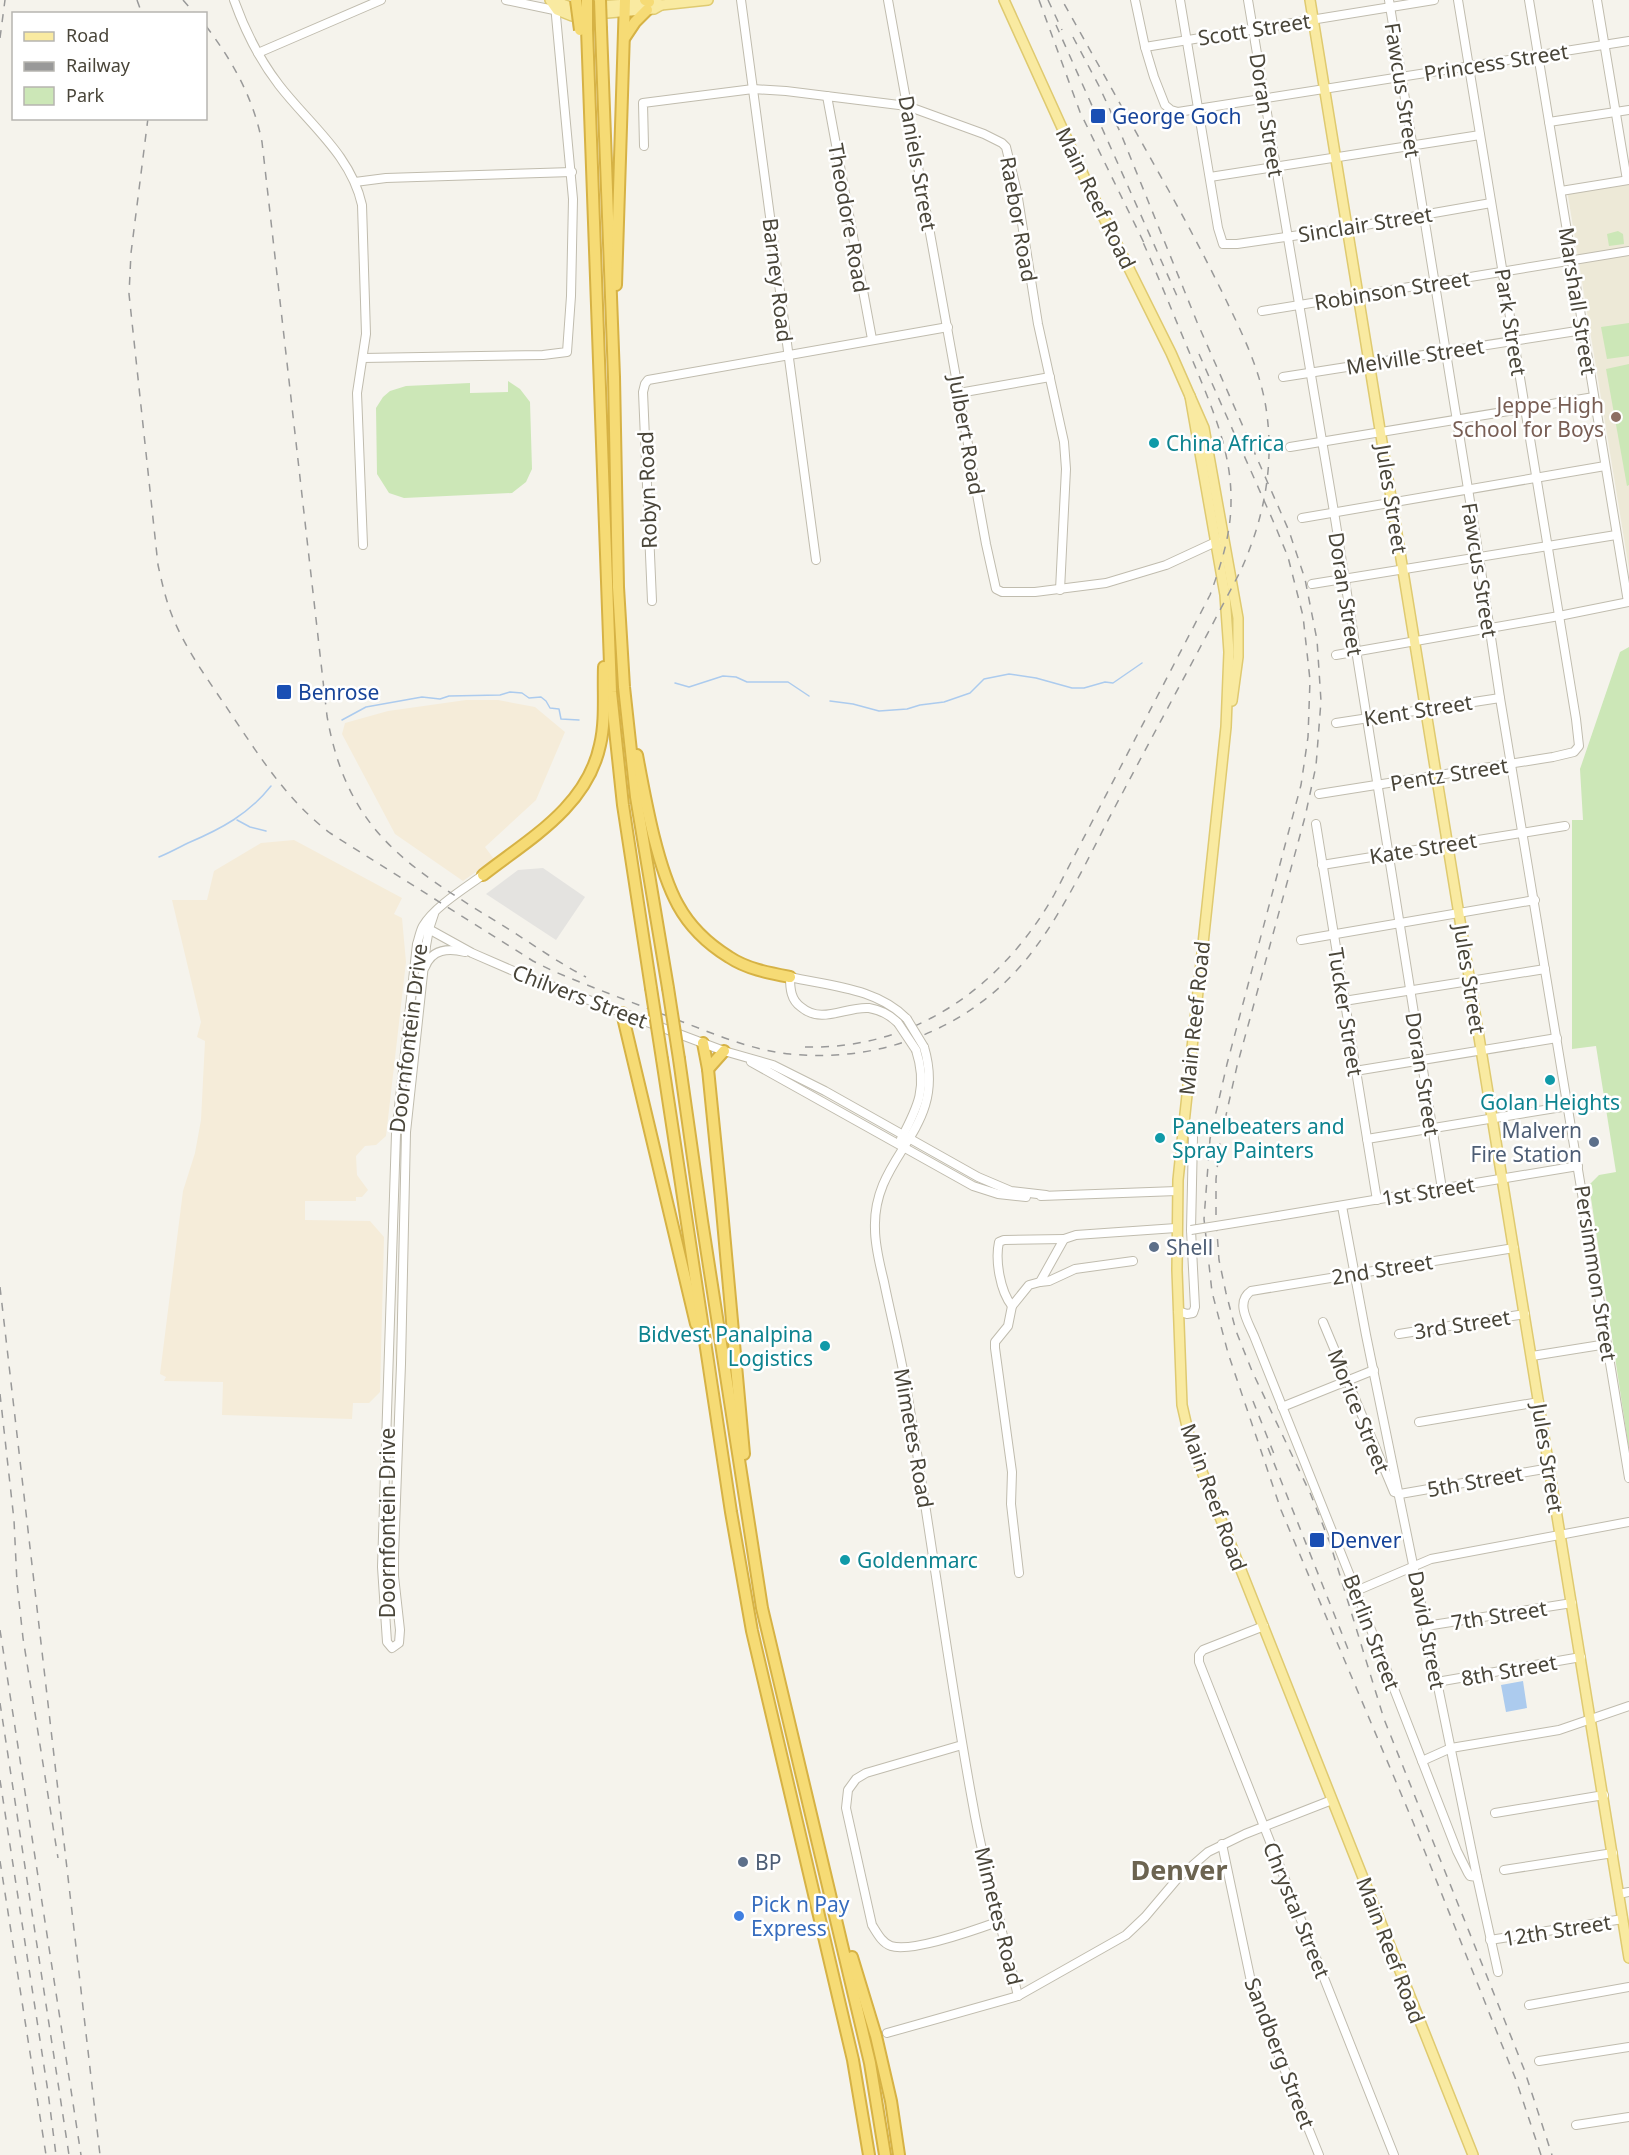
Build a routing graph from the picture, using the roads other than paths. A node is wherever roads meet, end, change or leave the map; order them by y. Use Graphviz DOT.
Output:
graph roads {
  1 [pos="234,0"];
  2 [pos="381,0"];
  3 [pos="506,0"];
  4 [pos="576,0"];
  5 [pos="587,0"];
  6 [pos="600,0"];
  7 [pos="708,0"];
  8 [pos="741,0"];
  9 [pos="888,0"];
  10 [pos="1004,0"];
  11 [pos="1135,0"];
  12 [pos="1180,0"];
  13 [pos="1248,0"];
  14 [pos="1310,0"];
  15 [pos="1434,0"];
  16 [pos="1458,0"];
  17 [pos="1529,0"];
  18 [pos="1597,0"];
  19 [pos="555,3"];
  20 [pos="647,4"];
  21 [pos="1389,4"];
  22 [pos="625,5"];
  23 [pos="1313,20"];
  24 [pos="1253,29"];
  25 [pos="584,30"];
  26 [pos="624,38"];
  27 [pos="1186,40"];
  28 [pos="1629,40"];
  29 [pos="1605,45"];
  30 [pos="1145,47"];
  31 [pos="258,53"];
  32 [pos="1538,55"];
  33 [pos="1469,66"];
  34 [pos="1400,78"];
  35 [pos="753,89"];
  36 [pos="1325,90"];
  37 [pos="827,96"];
  38 [pos="1264,98"];
  39 [pos="907,106"];
  40 [pos="1199,110"];
  41 [pos="1629,110"];
  42 [pos="1617,112"];
  43 [pos="1549,122"];
  44 [pos="1480,135"];
  45 [pos="1411,145"];
  46 [pos="644,146"];
  47 [pos="1336,157"];
  48 [pos="1276,166"];
  49 [pos="572,172"];
  50 [pos="1210,177"];
  51 [pos="1628,180"];
  52 [pos="356,182"];
  53 [pos="1561,191"];
  54 [pos="1491,203"];
  55 [pos="1422,215"];
  56 [pos="1348,228"];
  57 [pos="1287,236"];
  58 [pos="1629,251"];
  59 [pos="1571,261"];
  60 [pos="1503,272"];
  61 [pos="1433,284"];
  62 [pos="1358,296"];
  63 [pos="1299,304"];
  64 [pos="1262,311"];
  65 [pos="948,327"];
  66 [pos="1583,330"];
  67 [pos="872,339"];
  68 [pos="1514,341"];
  69 [pos="1445,351"];
  70 [pos="788,355"];
  71 [pos="363,358"];
  72 [pos="1370,364"];
  73 [pos="1310,373"];
  74 [pos="614,377"];
  75 [pos="1050,377"];
  76 [pos="1283,377"];
  77 [pos="960,393"];
  78 [pos="1593,397"];
  79 [pos="1525,408"];
  80 [pos="1456,420"];
  81 [pos="1382,431"];
  82 [pos="1321,442"];
  83 [pos="1290,447"];
  84 [pos="1605,466"];
  85 [pos="1535,477"];
  86 [pos="1467,488"];
  87 [pos="1392,502"];
  88 [pos="1334,512"];
  89 [pos="1302,518"];
  90 [pos="1616,535"];
  91 [pos="1220,540"];
  92 [pos="363,545"];
  93 [pos="1547,547"];
  94 [pos="1479,557"];
  95 [pos="816,560"];
  96 [pos="1403,570"];
  97 [pos="1344,579"];
  98 [pos="1312,584"];
  99 [pos="618,587"];
  100 [pos="1060,590"];
  101 [pos="607,593"];
  102 [pos="652,601"];
  103 [pos="1628,602"];
  104 [pos="1559,616"];
  105 [pos="1489,627"];
  106 [pos="1414,641"];
  107 [pos="1355,652"];
  108 [pos="1336,655"];
  109 [pos="1500,698"];
  110 [pos="1425,708"];
  111 [pos="1367,717"];
  112 [pos="1336,723"];
  113 [pos="1577,750"];
  114 [pos="1511,763"];
  115 [pos="1436,775"];
  116 [pos="1377,786"];
  117 [pos="1319,794"];
  118 [pos="1316,824"];
  119 [pos="1565,826"];
  120 [pos="1523,833"];
  121 [pos="1448,844"];
  122 [pos="1388,854"];
  123 [pos="1322,864"];
  124 [pos="483,875"];
  125 [pos="1534,900"];
  126 [pos="1460,913"];
  127 [pos="1398,922"];
  128 [pos="426,927"];
  129 [pos="1333,935"];
  130 [pos="1301,940"];
  131 [pos="472,953"];
  132 [pos="1545,969"];
  133 [pos="424,970"];
  134 [pos="790,977"];
  135 [pos="1470,981"];
  136 [pos="1409,992"];
  137 [pos="1344,1001"];
  138 [pos="622,1013"];
  139 [pos="1557,1038"];
  140 [pos="703,1043"];
  141 [pos="1482,1050"];
  142 [pos="724,1051"];
  143 [pos="741,1057"];
  144 [pos="1420,1059"];
  145 [pos="708,1069"];
  146 [pos="1355,1071"];
  147 [pos="1568,1106"];
  148 [pos="1493,1118"];
  149 [pos="1432,1128"];
  150 [pos="1182,1129"];
  151 [pos="906,1137"];
  152 [pos="1367,1139"];
  153 [pos="1574,1140"];
  154 [pos="902,1146"];
  155 [pos="1578,1166"];
  156 [pos="1503,1179"];
  157 [pos="1442,1189"];
  158 [pos="1177,1191"];
  159 [pos="1046,1195"];
  160 [pos="1377,1200"];
  161 [pos="1342,1206"];
  162 [pos="1176,1228"];
  163 [pos="1191,1230"];
  164 [pos="1064,1239"];
  165 [pos="1514,1248"];
  166 [pos="1133,1261"];
  167 [pos="1356,1274"];
  168 [pos="1040,1282"];
  169 [pos="1251,1291"];
  170 [pos="1012,1305"];
  171 [pos="1178,1311"];
  172 [pos="1525,1314"];
  173 [pos="1323,1322"];
  174 [pos="1399,1334"];
  175 [pos="1607,1344"];
  176 [pos="1532,1356"];
  177 [pos="1374,1370"];
  178 [pos="1347,1380"];
  179 [pos="711,1386"];
  180 [pos="1539,1402"];
  181 [pos="1282,1407"];
  182 [pos="1419,1422"];
  183 [pos="1393,1464"];
  184 [pos="1382,1468"];
  185 [pos="1550,1468"];
  186 [pos="1629,1478"];
  187 [pos="1400,1494"];
  188 [pos="1629,1522"];
  189 [pos="1561,1534"];
  190 [pos="752,1548"];
  191 [pos="1414,1565"];
  192 [pos="1019,1573"];
  193 [pos="1356,1591"];
  194 [pos="1572,1603"];
  195 [pos="1264,1626"];
  196 [pos="1426,1626"];
  197 [pos="1581,1658"];
  198 [pos="1437,1682"];
  199 [pos="1629,1706"];
  200 [pos="1591,1718"];
  201 [pos="962,1745"];
  202 [pos="1451,1748"];
  203 [pos="1422,1761"];
  204 [pos="1604,1795"];
  205 [pos="1332,1800"];
  206 [pos="1495,1813"];
  207 [pos="1264,1826"];
  208 [pos="818,1844"];
  209 [pos="1222,1844"];
  210 [pos="1613,1853"];
  211 [pos="1504,1870"];
  212 [pos="1477,1877"];
  213 [pos="1629,1892"];
  214 [pos="1619,1893"];
  215 [pos="1623,1919"];
  216 [pos="1000,1921"];
  217 [pos="1490,1940"];
  218 [pos="1629,1958"];
  219 [pos="1498,1972"];
  220 [pos="1629,1988"];
  221 [pos="1018,1996"];
  222 [pos="1529,2005"];
  223 [pos="887,2033"];
  224 [pos="1629,2047"];
  225 [pos="1539,2061"];
  226 [pos="1629,2117"];
  227 [pos="1576,2125"];
  228 [pos="869,2155"];
  229 [pos="885,2155"];
  230 [pos="898,2155"];
  231 [pos="1319,2155"];
  232 [pos="1394,2155"];
  233 [pos="1473,2155"];
  1 -- 31 [label="street"];
  2 -- 31 [label="street"];
  3 -- 19 [label="street"];
  4 -- 25 [label="highway, bridge"];
  5 -- 25 [label="highway, bridge"];
  6 -- 74 [label="highway, bridge"];
  7 -- 20 [label="main road"];
  8 -- 35 [label="street, Barney Road"];
  9 -- 39 [label="street, Daniels Street"];
  10 -- 91 [label="main road, Main Reef Road"];
  11 -- 30 [label="street"];
  12 -- 27 [label="street"];
  13 -- 24 [label="street, Doran Street"];
  14 -- 23 [label="main road, Jules Street"];
  15 -- 21 [label="street, Scott Street"];
  16 -- 33 [label="street, Park Street"];
  17 -- 32 [label="street, Marshall Street"];
  18 -- 29 [label="street"];
  19 -- 22 [label="main road"];
  19 -- 49 [label="street"];
  20 -- 22 [label="main road"];
  20 -- 26 [label="highway"];
  21 -- 23 [label="street, Scott Street"];
  21 -- 34 [label="street, Fawcus Street"];
  22 -- 26 [label="highway"];
  23 -- 24 [label="street, Scott Street"];
  23 -- 36 [label="main road, Jules Street"];
  24 -- 27 [label="street, Scott Street"];
  24 -- 38 [label="street, Doran Street"];
  25 -- 101 [label="highway"];
  26 -- 74 [label="highway"];
  27 -- 30 [label="street, Scott Street"];
  27 -- 40 [label="street"];
  28 -- 29 [label="street, Princess Street"];
  29 -- 32 [label="street, Princess Street"];
  29 -- 42 [label="street"];
  30 -- 40 [label="street, Princess Street"];
  31 -- 52 [label="street"];
  32 -- 33 [label="street, Princess Street"];
  32 -- 43 [label="street, Marshall Street"];
  33 -- 34 [label="street, Princess Street"];
  33 -- 44 [label="street, Park Street"];
  34 -- 36 [label="street, Princess Street"];
  34 -- 45 [label="street, Fawcus Street"];
  35 -- 37 [label="street, Raebor Road"];
  35 -- 46 [label="street, Raebor Road"];
  35 -- 70 [label="street, Barney Road"];
  36 -- 38 [label="street, Princess Street"];
  36 -- 47 [label="main road, Jules Street"];
  37 -- 39 [label="street, Raebor Road"];
  37 -- 67 [label="street, Theodore Road"];
  38 -- 40 [label="street, Princess Street"];
  38 -- 48 [label="street, Doran Street"];
  39 -- 65 [label="street, Daniels Street"];
  39 -- 75 [label="street, Raebor Road"];
  40 -- 50 [label="street"];
  41 -- 42 [label="street"];
  42 -- 43 [label="street"];
  42 -- 51 [label="street"];
  43 -- 53 [label="street, Marshall Street"];
  44 -- 45 [label="street"];
  44 -- 54 [label="street, Park Street"];
  45 -- 47 [label="street"];
  45 -- 55 [label="street, Fawcus Street"];
  47 -- 48 [label="street"];
  47 -- 56 [label="main road, Jules Street"];
  48 -- 50 [label="street"];
  48 -- 57 [label="street, Doran Street"];
  49 -- 52 [label="street"];
  49 -- 71 [label="street"];
  50 -- 57 [label="street, Sinclair Street"];
  51 -- 53 [label="street"];
  52 -- 71 [label="street"];
  53 -- 59 [label="street, Marshall Street"];
  54 -- 55 [label="street, Sinclair Street"];
  54 -- 60 [label="street, Park Street"];
  55 -- 56 [label="street, Sinclair Street"];
  55 -- 61 [label="street, Fawcus Street"];
  56 -- 57 [label="street, Sinclair Street"];
  56 -- 62 [label="main road, Jules Street"];
  57 -- 63 [label="street, Doran Street"];
  58 -- 59 [label="street, Robinson Street"];
  59 -- 60 [label="street, Robinson Street"];
  59 -- 66 [label="street, Marshall Street"];
  60 -- 61 [label="street, Robinson Street"];
  60 -- 68 [label="street, Park Street"];
  61 -- 62 [label="street, Robinson Street"];
  61 -- 69 [label="street, Fawcus Street"];
  62 -- 63 [label="street, Robinson Street"];
  62 -- 72 [label="main road, Jules Street"];
  63 -- 64 [label="street, Robinson Street"];
  63 -- 73 [label="street, Doran Street"];
  65 -- 67 [label="street"];
  65 -- 77 [label="street, Julbert Road"];
  66 -- 68 [label="street, Melville Street"];
  66 -- 78 [label="street, Marshall Street"];
  67 -- 70 [label="street"];
  68 -- 69 [label="street, Melville Street"];
  68 -- 79 [label="street, Park Street"];
  69 -- 72 [label="street, Melville Street"];
  69 -- 80 [label="street, Fawcus Street"];
  70 -- 95 [label="street, Barney Road"];
  70 -- 102 [label="street, Robyn Road"];
  71 -- 92 [label="street"];
  72 -- 73 [label="street, Melville Street"];
  72 -- 81 [label="main road, Jules Street"];
  73 -- 76 [label="street, Melville Street"];
  73 -- 82 [label="street, Doran Street"];
  74 -- 99 [label="highway"];
  75 -- 77 [label="street"];
  75 -- 100 [label="street, Raebor Road"];
  77 -- 100 [label="street, Julbert Road"];
  78 -- 79 [label="street"];
  78 -- 84 [label="street, Marshall Street"];
  79 -- 80 [label="street"];
  79 -- 85 [label="street, Park Street"];
  80 -- 81 [label="street"];
  80 -- 86 [label="street, Fawcus Street"];
  81 -- 82 [label="street"];
  81 -- 87 [label="main road, Jules Street"];
  82 -- 83 [label="street"];
  82 -- 88 [label="street, Doran Street"];
  84 -- 85 [label="street"];
  84 -- 90 [label="street, Marshall Street"];
  85 -- 86 [label="street"];
  85 -- 93 [label="street, Park Street"];
  86 -- 87 [label="street"];
  86 -- 94 [label="street, Fawcus Street"];
  87 -- 88 [label="street"];
  87 -- 96 [label="main road, Jules Street"];
  88 -- 89 [label="street"];
  88 -- 97 [label="street, Doran Street"];
  90 -- 93 [label="street"];
  90 -- 103 [label="street, Marshall Street"];
  91 -- 100 [label="street"];
  91 -- 150 [label="main road, Main Reef Road"];
  93 -- 94 [label="street"];
  93 -- 104 [label="street, Park Street"];
  94 -- 96 [label="street"];
  94 -- 105 [label="street, Fawcus Street"];
  96 -- 97 [label="street"];
  96 -- 106 [label="main road, Jules Street"];
  97 -- 98 [label="street"];
  97 -- 107 [label="street, Doran Street"];
  99 -- 134 [label="highway"];
  99 -- 190 [label="highway, bridge"];
  101 -- 124 [label="highway"];
  101 -- 179 [label="highway, bridge"];
  103 -- 104 [label="street"];
  104 -- 105 [label="street"];
  104 -- 113 [label="street, Park Street"];
  105 -- 106 [label="street"];
  105 -- 109 [label="street, Fawcus Street"];
  106 -- 107 [label="street"];
  106 -- 110 [label="main road, Jules Street"];
  107 -- 108 [label="street"];
  107 -- 111 [label="street, Doran Street"];
  109 -- 110 [label="street, Kent Street"];
  109 -- 114 [label="street, Fawcus Street"];
  110 -- 111 [label="street, Kent Street"];
  110 -- 115 [label="main road, Jules Street"];
  111 -- 112 [label="street, Kent Street"];
  111 -- 116 [label="street, Doran Street"];
  113 -- 114 [label="street, Pentz Street"];
  114 -- 115 [label="street, Pentz Street"];
  114 -- 120 [label="street, Fawcus Street"];
  115 -- 116 [label="street, Pentz Street"];
  115 -- 121 [label="main road, Jules Street"];
  116 -- 117 [label="street, Pentz Street"];
  116 -- 122 [label="street, Doran Street"];
  118 -- 123 [label="street, Tucker Street"];
  119 -- 120 [label="street, Kate Street"];
  120 -- 121 [label="street, Kate Street"];
  120 -- 125 [label="street, Fawcus Street"];
  121 -- 122 [label="street, Kate Street"];
  121 -- 126 [label="main road, Jules Street"];
  122 -- 123 [label="street, Kate Street"];
  122 -- 127 [label="street, Doran Street"];
  123 -- 129 [label="street, Tucker Street"];
  124 -- 128 [label="street"];
  125 -- 126 [label="street"];
  125 -- 132 [label="street, Fawcus Street"];
  126 -- 127 [label="street"];
  126 -- 135 [label="main road, Jules Street"];
  127 -- 129 [label="street"];
  127 -- 136 [label="street, Doran Street"];
  128 -- 131 [label="street, Chilvers Street"];
  128 -- 133 [label="street, Doornfontein Drive"];
  128 -- 133 [label="street, Doornfontein Drive"];
  129 -- 130 [label="street"];
  129 -- 137 [label="street, Tucker Street"];
  131 -- 133 [label="street"];
  131 -- 138 [label="street, Chilvers Street"];
  132 -- 135 [label="street"];
  132 -- 139 [label="street, Fawcus Street"];
  134 -- 151 [label="street, Mimetes Road, bridge"];
  134 -- 151 [label="street, bridge"];
  135 -- 136 [label="street"];
  135 -- 141 [label="main road, Jules Street"];
  136 -- 137 [label="street"];
  136 -- 144 [label="street, Doran Street"];
  137 -- 146 [label="street, Tucker Street"];
  138 -- 140 [label="street, Chilvers Street"];
  138 -- 179 [label="highway"];
  139 -- 141 [label="street"];
  139 -- 147 [label="street, Fawcus Street"];
  140 -- 142 [label="street, Chilvers Street"];
  140 -- 145 [label="highway"];
  141 -- 144 [label="street"];
  141 -- 148 [label="main road, Jules Street"];
  142 -- 143 [label="street, Chilvers Street"];
  142 -- 145 [label="highway"];
  143 -- 151 [label="street, Chilvers Street"];
  143 -- 154 [label="street, Chilvers Street"];
  144 -- 146 [label="street"];
  144 -- 149 [label="street, Doran Street"];
  145 -- 190 [label="highway"];
  146 -- 152 [label="street, Tucker Street"];
  147 -- 148 [label="street"];
  147 -- 153 [label="street, Fawcus Street"];
  148 -- 149 [label="street"];
  148 -- 156 [label="main road, Jules Street"];
  149 -- 152 [label="street"];
  149 -- 157 [label="street, Doran Street"];
  150 -- 158 [label="main road, Main Reef Road"];
  150 -- 163 [label="street"];
  151 -- 154 [label="street, Mimetes Road"];
  151 -- 159 [label="street, Chilvers Street"];
  152 -- 160 [label="street, Tucker Street"];
  153 -- 155 [label="street, Persimmon Street"];
  154 -- 159 [label="street, Chilvers Street"];
  154 -- 201 [label="street, Mimetes Road"];
  155 -- 156 [label="street, 1st Street"];
  155 -- 175 [label="street, Persimmon Street"];
  156 -- 157 [label="street, 1st Street"];
  156 -- 165 [label="main road, Jules Street"];
  157 -- 160 [label="street, 1st Street"];
  158 -- 159 [label="street, Chilvers Street"];
  158 -- 162 [label="main road, Main Reef Road"];
  160 -- 161 [label="street, 1st Street"];
  161 -- 163 [label="street, 1st Street, bridge"];
  161 -- 167 [label="street, David Street"];
  162 -- 164 [label="street"];
  162 -- 171 [label="main road, Main Reef Road"];
  163 -- 171 [label="street"];
  164 -- 168 [label="street"];
  164 -- 170 [label="street"];
  165 -- 167 [label="street, 2nd Street"];
  165 -- 172 [label="main road, Jules Street"];
  166 -- 168 [label="street"];
  167 -- 169 [label="street, 2nd Street"];
  167 -- 177 [label="street, David Street"];
  168 -- 170 [label="street"];
  169 -- 181 [label="street, Berlin Street"];
  170 -- 192 [label="street"];
  171 -- 195 [label="main road, Main Reef Road"];
  172 -- 174 [label="street, 3rd Street"];
  172 -- 176 [label="main road, Jules Street"];
  173 -- 178 [label="street, Morice Street"];
  175 -- 176 [label="street"];
  175 -- 186 [label="street, Persimmon Street"];
  176 -- 180 [label="main road, Jules Street"];
  177 -- 178 [label="street"];
  177 -- 183 [label="street, David Street"];
  178 -- 181 [label="street"];
  178 -- 184 [label="street, Morice Street"];
  179 -- 228 [label="highway"];
  180 -- 182 [label="street"];
  180 -- 185 [label="main road, Jules Street"];
  181 -- 193 [label="street, Berlin Street"];
  183 -- 184 [label="street"];
  183 -- 187 [label="street, David Street"];
  184 -- 187 [label="street, Morice Street"];
  185 -- 187 [label="street, 5th Street"];
  185 -- 189 [label="main road, Jules Street"];
  187 -- 191 [label="street, David Street"];
  188 -- 189 [label="street"];
  189 -- 191 [label="street"];
  189 -- 194 [label="main road, Jules Street"];
  190 -- 208 [label="highway"];
  191 -- 193 [label="street"];
  191 -- 196 [label="street, David Street"];
  193 -- 203 [label="street, Berlin Street"];
  194 -- 196 [label="street, 7th Street"];
  194 -- 197 [label="main road, Jules Street"];
  195 -- 205 [label="main road, Main Reef Road"];
  195 -- 207 [label="street, Chrystal Street"];
  196 -- 198 [label="street, David Street"];
  197 -- 198 [label="street, 8th Street"];
  197 -- 200 [label="main road, Jules Street"];
  198 -- 202 [label="street, David Street"];
  199 -- 200 [label="street"];
  200 -- 202 [label="street"];
  200 -- 204 [label="main road, Jules Street"];
  201 -- 216 [label="street, Mimetes Road"];
  201 -- 216 [label="street"];
  202 -- 203 [label="street"];
  202 -- 212 [label="street, David Street"];
  203 -- 212 [label="street, Berlin Street"];
  204 -- 206 [label="street"];
  204 -- 210 [label="main road, Jules Street"];
  205 -- 207 [label="street"];
  205 -- 233 [label="main road, Main Reef Road"];
  207 -- 209 [label="street"];
  207 -- 232 [label="street, Chrystal Street"];
  208 -- 229 [label="highway"];
  208 -- 230 [label="highway"];
  209 -- 221 [label="street"];
  209 -- 231 [label="street, Sandberg Street"];
  210 -- 211 [label="street"];
  210 -- 214 [label="main road, Jules Street"];
  212 -- 217 [label="street, Berlin Street"];
  213 -- 214 [label="street"];
  214 -- 215 [label="main road, Jules Street"];
  215 -- 217 [label="street, 12th Street"];
  215 -- 218 [label="main road, Jules Street"];
  216 -- 221 [label="street, Mimetes Road"];
  217 -- 219 [label="street, Berlin Street"];
  220 -- 222 [label="street"];
  221 -- 223 [label="street"];
  224 -- 225 [label="street"];
  226 -- 227 [label="street"];
}
